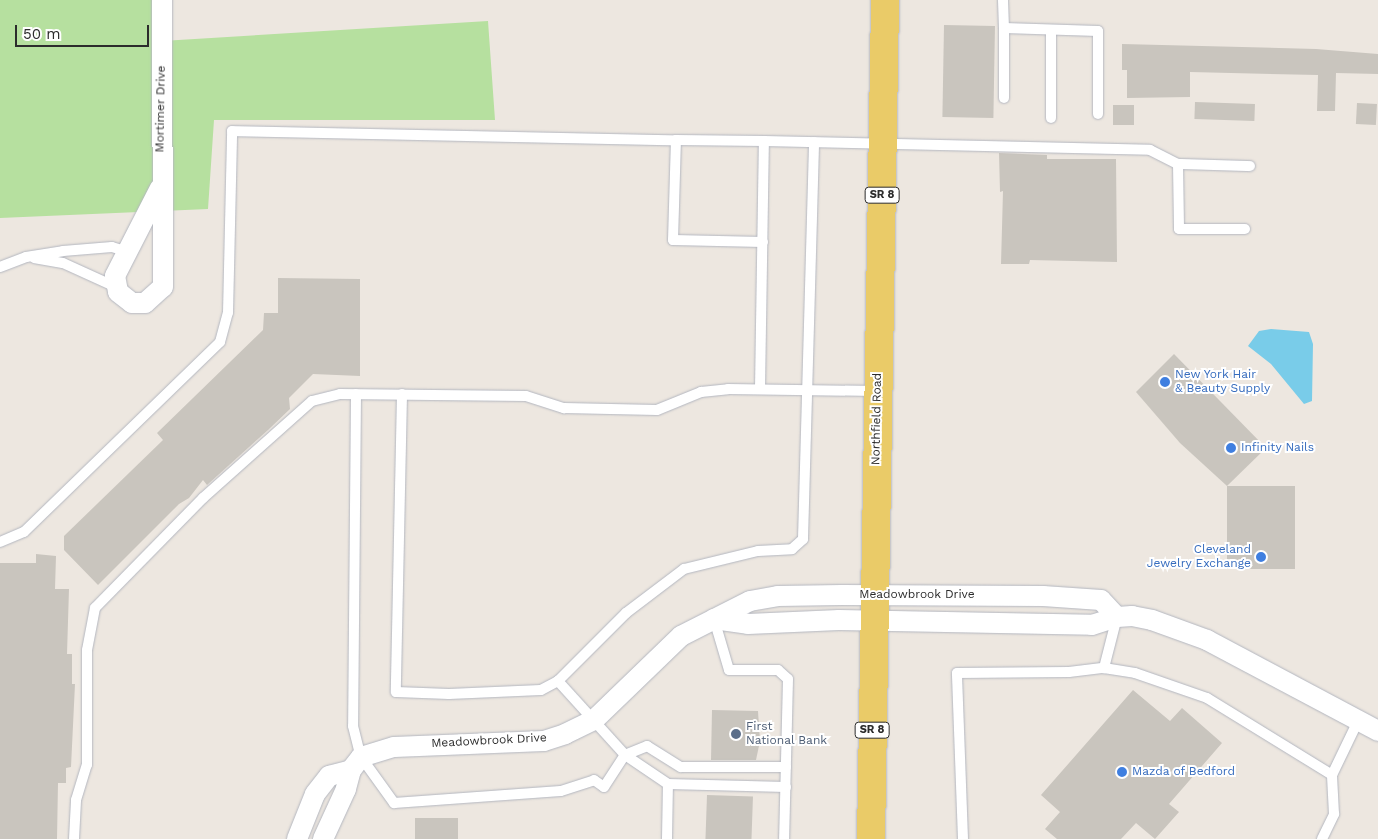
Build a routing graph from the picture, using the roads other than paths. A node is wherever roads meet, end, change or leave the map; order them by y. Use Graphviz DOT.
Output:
graph roads {
  1 [pos="162,0"];
  2 [pos="886,0"];
  3 [pos="1003,0"];
  4 [pos="1004,28"];
  5 [pos="1051,30"];
  6 [pos="1004,98"];
  7 [pos="1098,114"];
  8 [pos="1051,118"];
  9 [pos="676,140"];
  10 [pos="764,141"];
  11 [pos="814,142"];
  12 [pos="883,143"];
  13 [pos="1178,164"];
  14 [pos="1250,166"];
  15 [pos="160,188"];
  16 [pos="1245,229"];
  17 [pos="763,242"];
  18 [pos="128,252"];
  19 [pos="26,257"];
  20 [pos="0,267"];
  21 [pos="117,288"];
  22 [pos="760,389"];
  23 [pos="809,390"];
  24 [pos="878,391"];
  25 [pos="356,394"];
  26 [pos="402,394"];
  27 [pos="0,542"];
  28 [pos="874,608"];
  29 [pos="1118,617"];
  30 [pos="714,619"];
  31 [pos="1104,668"];
  32 [pos="558,681"];
  33 [pos="594,720"];
  34 [pos="1358,723"];
  35 [pos="1378,731"];
  36 [pos="625,755"];
  37 [pos="356,764"];
  38 [pos="786,768"];
  39 [pos="1332,775"];
  40 [pos="668,784"];
  41 [pos="786,787"];
  42 [pos="74,839"];
  43 [pos="297,839"];
  44 [pos="323,839"];
  45 [pos="666,839"];
  46 [pos="784,839"];
  47 [pos="871,839"];
  48 [pos="962,839"];
  49 [pos="1322,839"];
  1 -- 15 [label="street, Mortimer Drive"];
  2 -- 12 [label="main road, Northfield Road / SR 8"];
  3 -- 4 [label="lane"];
  4 -- 5 [label="lane"];
  4 -- 6 [label="lane"];
  5 -- 7 [label="lane"];
  5 -- 8 [label="lane"];
  9 -- 10 [label="lane"];
  9 -- 17 [label="lane"];
  9 -- 27 [label="lane"];
  10 -- 11 [label="lane"];
  10 -- 17 [label="lane"];
  11 -- 12 [label="lane"];
  11 -- 23 [label="lane"];
  12 -- 13 [label="lane"];
  12 -- 24 [label="main road, Northfield Road / SR 8"];
  13 -- 14 [label="lane"];
  13 -- 16 [label="lane"];
  15 -- 18 [label="street, Mortimer Drive"];
  15 -- 21 [label="street, Mortimer Drive"];
  17 -- 22 [label="lane"];
  18 -- 19 [label="lane"];
  18 -- 21 [label="street, Mortimer Drive"];
  19 -- 20 [label="lane"];
  19 -- 21 [label="lane"];
  22 -- 23 [label="lane"];
  22 -- 26 [label="lane"];
  23 -- 24 [label="lane"];
  23 -- 32 [label="lane"];
  24 -- 28 [label="main road, Northfield Road / SR 8"];
  25 -- 26 [label="lane"];
  25 -- 37 [label="lane"];
  25 -- 42 [label="lane"];
  26 -- 32 [label="lane"];
  28 -- 29 [label="street, Meadowbrook Drive"];
  28 -- 29 [label="street, Meadowbrook Drive"];
  28 -- 30 [label="street, Meadowbrook Drive"];
  28 -- 47 [label="main road, Northfield Road / SR 8"];
  29 -- 31 [label="lane"];
  29 -- 34 [label="street, Meadowbrook Drive"];
  30 -- 33 [label="street, Meadowbrook Drive"];
  30 -- 38 [label="lane"];
  31 -- 39 [label="lane"];
  31 -- 48 [label="lane"];
  32 -- 33 [label="lane"];
  33 -- 36 [label="lane"];
  33 -- 37 [label="street, Meadowbrook Drive"];
  34 -- 35 [label="street, Meadowbrook Drive"];
  34 -- 39 [label="lane"];
  36 -- 37 [label="lane"];
  36 -- 38 [label="lane"];
  36 -- 40 [label="lane"];
  37 -- 43 [label="street, Meadowbrook Drive"];
  37 -- 44 [label="street"];
  38 -- 41 [label="lane"];
  39 -- 49 [label="lane"];
  40 -- 41 [label="lane"];
  40 -- 45 [label="lane"];
  41 -- 46 [label="lane"];
}
